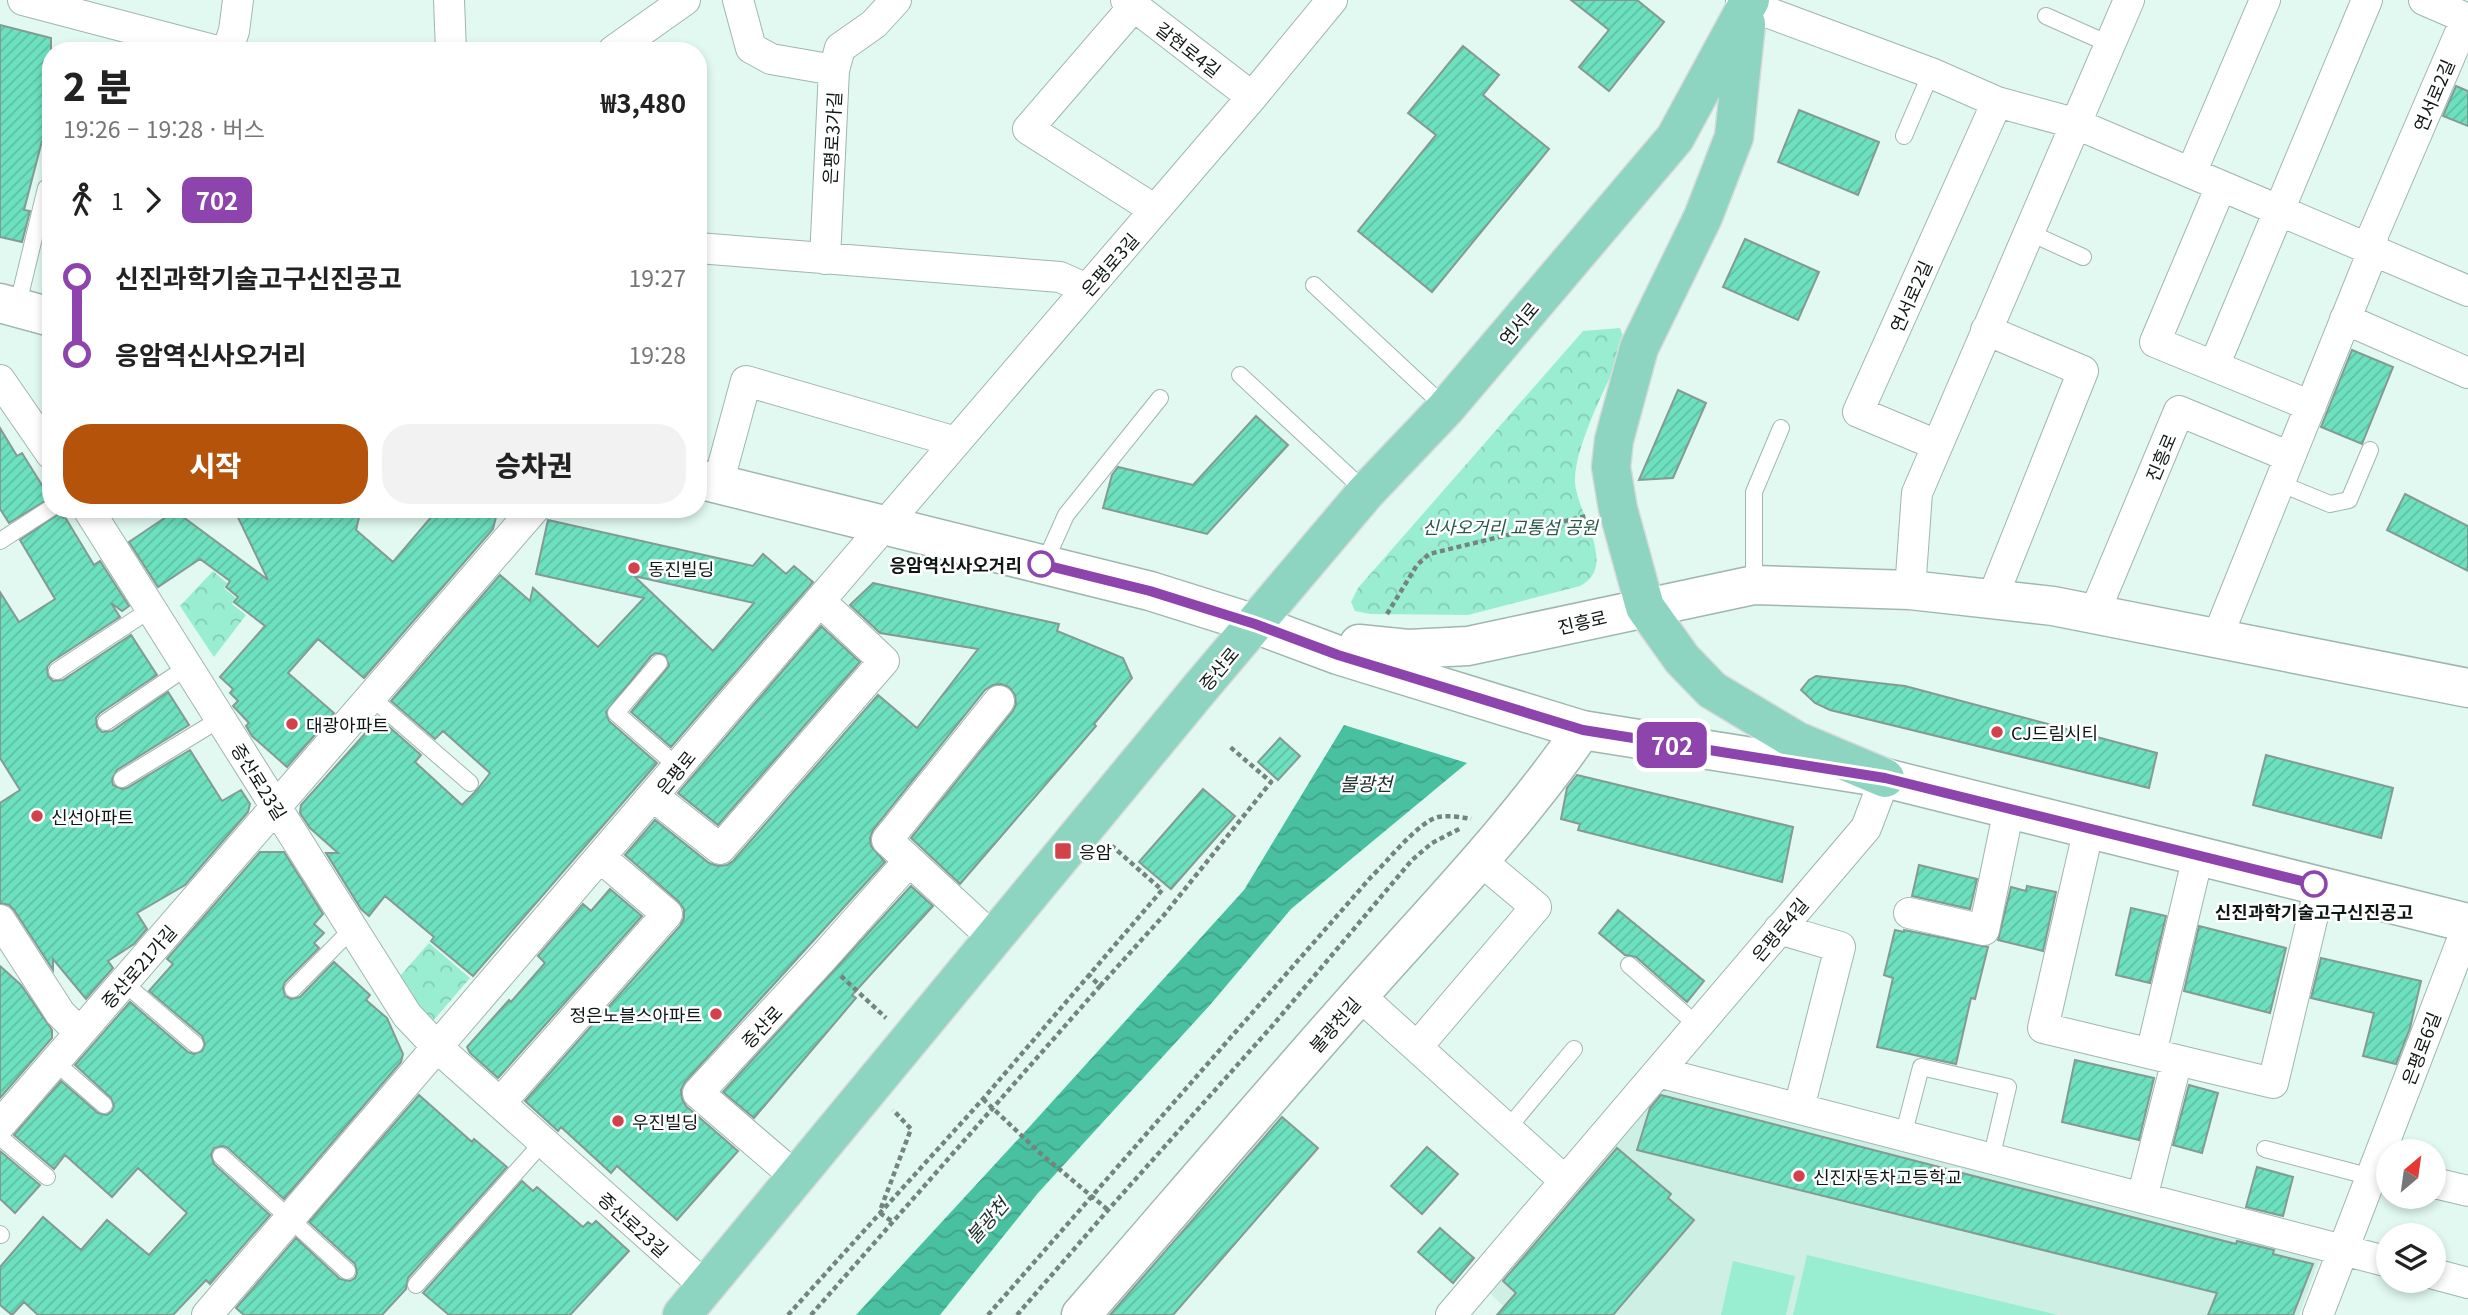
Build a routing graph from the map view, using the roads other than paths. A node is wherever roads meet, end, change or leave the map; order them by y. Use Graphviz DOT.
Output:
graph roads {
  1 [pos="23,0"];
  2 [pos="238,0"];
  3 [pos="450,0"];
  4 [pos="685,0"];
  5 [pos="738,0"];
  6 [pos="896,0"];
  7 [pos="1332,0"];
  8 [pos="2129,0"];
  9 [pos="2265,0"];
  10 [pos="2367,0"];
  11 [pos="2424,0"];
  12 [pos="1746,2"];
  13 [pos="1130,3"];
  14 [pos="2046,16"];
  15 [pos="2467,19"];
  16 [pos="183,42"];
  17 [pos="230,42"];
  18 [pos="451,42"];
  19 [pos="626,42"];
  20 [pos="2109,44"];
  21 [pos="834,70"];
  22 [pos="1931,73"];
  23 [pos="1252,97"];
  24 [pos="1997,102"];
  25 [pos="2074,123"];
  26 [pos="1904,136"];
  27 [pos="2191,173"];
  28 [pos="2221,186"];
  29 [pos="42,209"];
  30 [pos="1155,209"];
  31 [pos="2278,210"];
  32 [pos="2028,232"];
  33 [pos="707,248"];
  34 [pos="2373,251"];
  35 [pos="2084,257"];
  36 [pos="825,259"];
  37 [pos="1314,285"];
  38 [pos="1087,289"];
  39 [pos="2468,291"];
  40 [pos="23,309"];
  41 [pos="2346,319"];
  42 [pos="1986,330"];
  43 [pos="2214,366"];
  44 [pos="2468,373"];
  45 [pos="1240,375"];
  46 [pos="0,380"];
  47 [pos="1160,398"];
  48 [pos="2311,406"];
  49 [pos="1446,408"];
  50 [pos="1781,428"];
  51 [pos="42,441"];
  52 [pos="956,442"];
  53 [pos="1937,445"];
  54 [pos="2370,450"];
  55 [pos="2285,470"];
  56 [pos="708,482"];
  57 [pos="1366,492"];
  58 [pos="42,514"];
  59 [pos="94,518"];
  60 [pos="526,518"];
  61 [pos="884,526"];
  62 [pos="0,541"];
  63 [pos="1044,564"];
  64 [pos="1754,585"];
  65 [pos="1910,590"];
  66 [pos="1992,599"];
  67 [pos="820,601"];
  68 [pos="1645,607"];
  69 [pos="151,609"];
  70 [pos="2094,614"];
  71 [pos="1255,624"];
  72 [pos="2217,638"];
  73 [pos="659,663"];
  74 [pos="187,667"];
  75 [pos="57,671"];
  76 [pos="2468,688"];
  77 [pos="372,698"];
  78 [pos="999,701"];
  79 [pos="220,719"];
  80 [pos="106,722"];
  81 [pos="1583,730"];
  82 [pos="678,767"];
  83 [pos="1885,778"];
  84 [pos="122,779"];
  85 [pos="470,783"];
  86 [pos="653,796"];
  87 [pos="277,808"];
  88 [pos="2009,809"];
  89 [pos="2089,828"];
  90 [pos="2198,856"];
  91 [pos="601,858"];
  92 [pos="1480,860"];
  93 [pos="909,861"];
  94 [pos="2320,886"];
  95 [pos="1909,914"];
  96 [pos="0,922"];
  97 [pos="2468,924"];
  98 [pos="353,928"];
  99 [pos="1779,929"];
  100 [pos="993,939"];
  101 [pos="1629,965"];
  102 [pos="123,982"];
  103 [pos="293,989"];
  104 [pos="1359,995"];
  105 [pos="1697,1025"];
  106 [pos="79,1032"];
  107 [pos="195,1044"];
  108 [pos="1417,1047"];
  109 [pos="438,1048"];
  110 [pos="1574,1049"];
  111 [pos="2164,1057"];
  112 [pos="54,1061"];
  113 [pos="1658,1072"];
  114 [pos="499,1103"];
  115 [pos="104,1105"];
  116 [pos="1800,1108"];
  117 [pos="0,1125"];
  118 [pos="1508,1128"];
  119 [pos="1903,1136"];
  120 [pos="0,1137"];
  121 [pos="543,1142"];
  122 [pos="2265,1149"];
  123 [pos="221,1156"];
  124 [pos="1991,1158"];
  125 [pos="2373,1173"];
  126 [pos="47,1177"];
  127 [pos="797,1178"];
  128 [pos="1565,1181"];
  129 [pos="2446,1186"];
  130 [pos="2468,1191"];
  131 [pos="2142,1198"];
  132 [pos="290,1219"];
  133 [pos="2342,1249"];
  134 [pos="2376,1258"];
  135 [pos="347,1271"];
  136 [pos="2446,1277"];
  137 [pos="2468,1283"];
  138 [pos="416,1285"];
  139 [pos="694,1301"];
  140 [pos="217,1311"];
  141 [pos="1081,1315"];
  142 [pos="1451,1315"];
  143 [pos="2318,1315"];
  1 -- 16 [label="street"];
  2 -- 17 [label="street"];
  3 -- 18 [label="street"];
  4 -- 19 [label="street"];
  5 -- 21 [label="street, 은평로3가길"];
  6 -- 21 [label="street"];
  7 -- 23 [label="street, 은평로3길"];
  8 -- 20 [label="street"];
  9 -- 27 [label="street"];
  10 -- 31 [label="street"];
  11 -- 15 [label="street"];
  12 -- 22 [label="street"];
  12 -- 49 [label="main road, 연서로"];
  12 -- 68 [label="main road"];
  13 -- 23 [label="street, 갈현로4길"];
  13 -- 30 [label="street"];
  14 -- 20 [label="lane"];
  15 -- 34 [label="street, 연서로2길"];
  20 -- 25 [label="street"];
  21 -- 36 [label="street, 은평로3가길"];
  22 -- 24 [label="street"];
  22 -- 26 [label="lane"];
  23 -- 30 [label="street, 은평로3길"];
  24 -- 25 [label="street"];
  24 -- 53 [label="street, 연서로2길"];
  25 -- 27 [label="street"];
  25 -- 32 [label="street"];
  27 -- 28 [label="street"];
  28 -- 31 [label="street"];
  28 -- 43 [label="street"];
  29 -- 40 [label="lane"];
  30 -- 38 [label="street, 은평로3길"];
  31 -- 34 [label="street"];
  31 -- 43 [label="street"];
  32 -- 35 [label="lane"];
  32 -- 42 [label="street"];
  33 -- 36 [label="street"];
  34 -- 39 [label="street"];
  34 -- 41 [label="street, 연서로2길"];
  36 -- 38 [label="street"];
  37 -- 49 [label="lane"];
  38 -- 52 [label="street, 은평로3길"];
  41 -- 44 [label="street"];
  41 -- 48 [label="street"];
  42 -- 53 [label="street"];
  42 -- 66 [label="street"];
  43 -- 48 [label="street"];
  45 -- 57 [label="lane"];
  46 -- 51 [label="street"];
  47 -- 63 [label="lane"];
  48 -- 55 [label="street"];
  49 -- 57 [label="main road, 연서로"];
  50 -- 64 [label="lane"];
  52 -- 56 [label="street"];
  52 -- 61 [label="street, 은평로3길"];
  53 -- 65 [label="street"];
  54 -- 55 [label="lane"];
  55 -- 70 [label="street, 진흥로"];
  55 -- 72 [label="street"];
  56 -- 61 [label="main road"];
  57 -- 71 [label="main road, 연서로"];
  58 -- 62 [label="lane"];
  59 -- 69 [label="street, 증산로23길"];
  60 -- 77 [label="street"];
  61 -- 63 [label="main road"];
  61 -- 67 [label="street, 은평로"];
  63 -- 71 [label="main road"];
  64 -- 65 [label="main road, 진흥로"];
  64 -- 68 [label="main road, 진흥로"];
  65 -- 66 [label="main road, 진흥로"];
  66 -- 70 [label="main road, 진흥로"];
  67 -- 82 [label="street, 은평로"];
  67 -- 86 [label="street, 은평로"];
  68 -- 71 [label="main road, 진흥로"];
  68 -- 83 [label="main road"];
  69 -- 74 [label="street, 증산로23길"];
  69 -- 75 [label="lane"];
  70 -- 72 [label="main road, 진흥로"];
  71 -- 81 [label="main road"];
  71 -- 100 [label="main road, 증산로"];
  72 -- 76 [label="main road, 진흥로"];
  73 -- 82 [label="lane"];
  74 -- 79 [label="street, 증산로23길"];
  74 -- 80 [label="lane"];
  77 -- 85 [label="lane"];
  77 -- 87 [label="street"];
  78 -- 93 [label="street"];
  79 -- 84 [label="lane"];
  79 -- 87 [label="street, 증산로23길"];
  81 -- 83 [label="main road"];
  81 -- 92 [label="main road, 불광천길"];
  82 -- 86 [label="street, 은평로"];
  83 -- 88 [label="main road"];
  83 -- 99 [label="street, 은평로4길"];
  86 -- 91 [label="street"];
  87 -- 98 [label="street, 증산로23길"];
  87 -- 102 [label="street, 증산로21가길"];
  88 -- 89 [label="main road"];
  88 -- 95 [label="street"];
  89 -- 90 [label="main road"];
  89 -- 111 [label="street"];
  90 -- 94 [label="main road"];
  90 -- 111 [label="street"];
  91 -- 109 [label="street"];
  91 -- 114 [label="street"];
  92 -- 104 [label="main road, 불광천길"];
  92 -- 108 [label="street"];
  93 -- 100 [label="street"];
  93 -- 127 [label="street, 증산로"];
  94 -- 97 [label="main road"];
  94 -- 111 [label="street"];
  96 -- 106 [label="street"];
  97 -- 125 [label="street, 은평로6길"];
  98 -- 103 [label="lane"];
  98 -- 109 [label="street, 증산로23길"];
  99 -- 105 [label="street, 은평로4길"];
  99 -- 116 [label="street"];
  100 -- 127 [label="main road, 증산로"];
  101 -- 105 [label="lane"];
  102 -- 106 [label="street, 증산로21가길"];
  102 -- 107 [label="lane"];
  104 -- 108 [label="street"];
  104 -- 141 [label="main road, 불광천길"];
  105 -- 113 [label="street, 은평로4길"];
  106 -- 112 [label="street, 증산로21가길"];
  108 -- 118 [label="street"];
  109 -- 114 [label="street, 증산로23길"];
  109 -- 132 [label="street"];
  110 -- 118 [label="lane"];
  111 -- 131 [label="street"];
  112 -- 115 [label="lane"];
  112 -- 117 [label="street, 증산로21가길"];
  113 -- 116 [label="street"];
  113 -- 128 [label="street, 은평로4길"];
  114 -- 121 [label="street, 증산로23길"];
  116 -- 119 [label="street"];
  118 -- 128 [label="street"];
  119 -- 124 [label="street"];
  119 -- 124 [label="lane"];
  120 -- 126 [label="lane"];
  121 -- 138 [label="lane"];
  121 -- 139 [label="street, 증산로23길"];
  122 -- 125 [label="lane"];
  123 -- 132 [label="lane"];
  124 -- 131 [label="street"];
  125 -- 133 [label="street, 은평로6길"];
  127 -- 139 [label="main road, 증산로"];
  128 -- 142 [label="street, 은평로4길"];
  129 -- 130 [label="street"];
  131 -- 133 [label="street"];
  132 -- 135 [label="lane"];
  132 -- 140 [label="street"];
  133 -- 134 [label="street"];
  133 -- 143 [label="street, 은평로6길"];
  136 -- 137 [label="street"];
}
